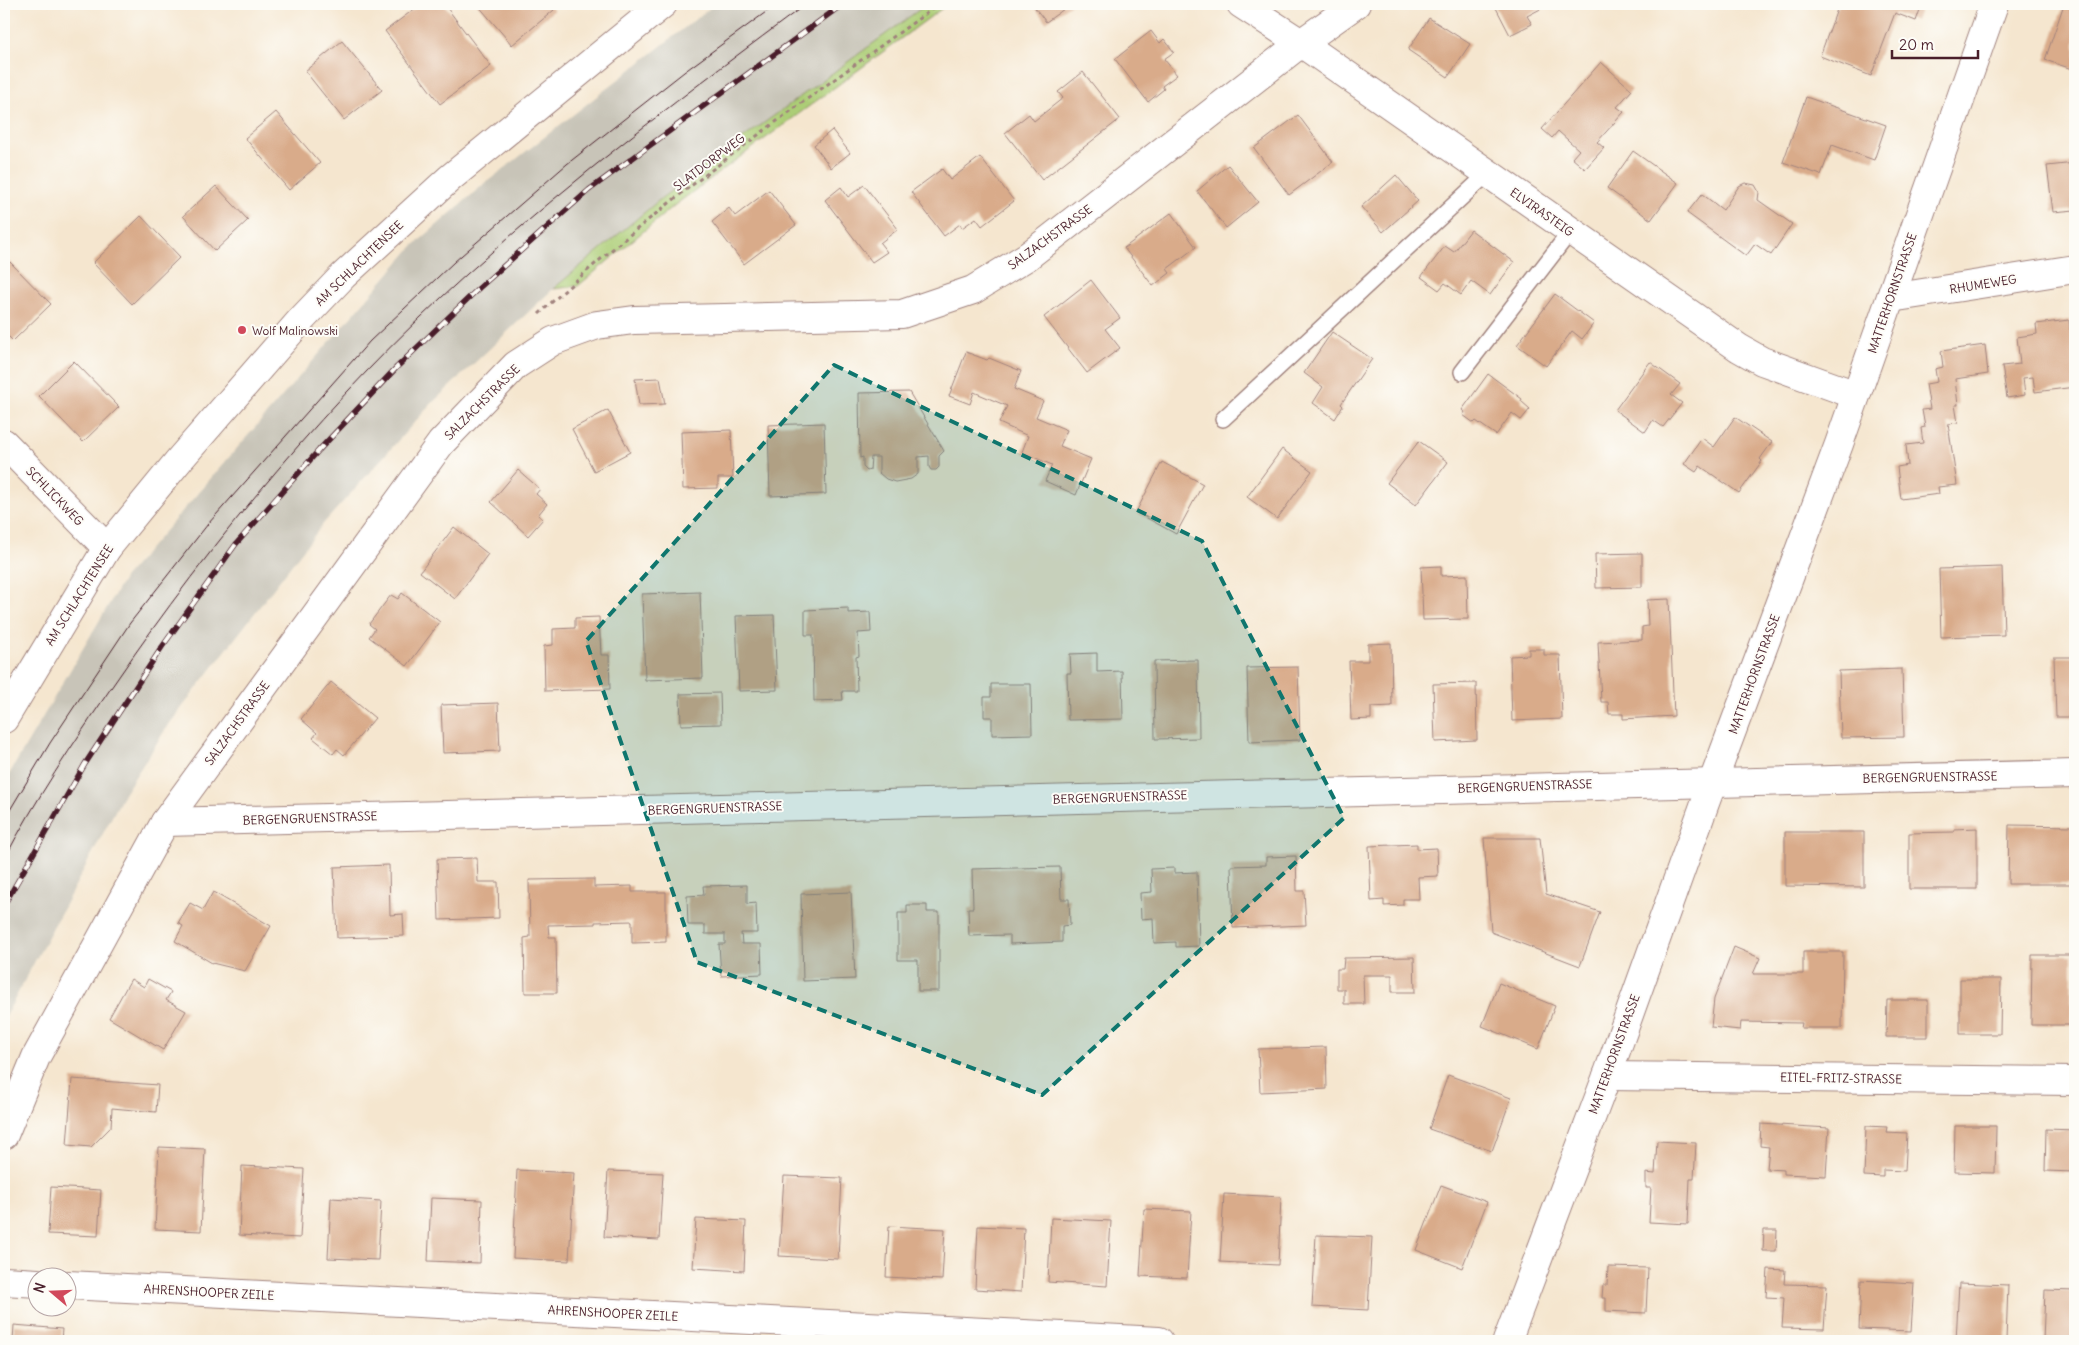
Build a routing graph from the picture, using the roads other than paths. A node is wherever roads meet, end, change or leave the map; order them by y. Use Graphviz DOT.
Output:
graph roads {
  1 [pos="663,4"];
  2 [pos="1241,4"];
  3 [pos="1356,4"];
  4 [pos="1994,4"];
  5 [pos="1301,43"];
  6 [pos="1487,174"];
  7 [pos="1570,232"];
  8 [pos="2075,269"];
  9 [pos="1891,298"];
  10 [pos="1462,372"];
  11 [pos="1856,395"];
  12 [pos="1223,419"];
  13 [pos="4,444"];
  14 [pos="107,548"];
  15 [pos="4,719"];
  16 [pos="2075,774"];
  17 [pos="1713,782"];
  18 [pos="165,822"];
  19 [pos="1607,1076"];
  20 [pos="2075,1081"];
  21 [pos="4,1135"];
  22 [pos="4,1282"];
  23 [pos="28,1283"];
  24 [pos="78,1286"];
  25 [pos="1159,1341"];
  26 [pos="1507,1341"];
  1 -- 14 [label="street, AM SCHLACHTENSEE"];
  2 -- 5 [label="street, ELVIRASTEIG"];
  3 -- 5 [label="street, SALZACHSTRASSE"];
  4 -- 9 [label="street, MATTERHORNSTRASSE"];
  5 -- 6 [label="street, ELVIRASTEIG"];
  5 -- 18 [label="street, SALZACHSTRASSE"];
  6 -- 7 [label="street, ELVIRASTEIG"];
  6 -- 12 [label="lane"];
  7 -- 10 [label="lane"];
  7 -- 11 [label="street, ELVIRASTEIG"];
  8 -- 9 [label="street, RHUMEWEG"];
  9 -- 11 [label="street, MATTERHORNSTRASSE"];
  11 -- 17 [label="street, MATTERHORNSTRASSE"];
  13 -- 14 [label="street, SCHLICKWEG"];
  14 -- 15 [label="street, AM SCHLACHTENSEE"];
  16 -- 17 [label="street, BERGENGRUENSTRASSE"];
  17 -- 18 [label="street, BERGENGRUENSTRASSE"];
  17 -- 19 [label="street, MATTERHORNSTRASSE"];
  18 -- 21 [label="street, SALZACHSTRASSE"];
  19 -- 20 [label="street, EITEL-FRITZ-STRASSE"];
  19 -- 26 [label="street, MATTERHORNSTRASSE"];
  22 -- 23 [label="street"];
  24 -- 25 [label="street, AHRENSHOOPER ZEILE"];
}
